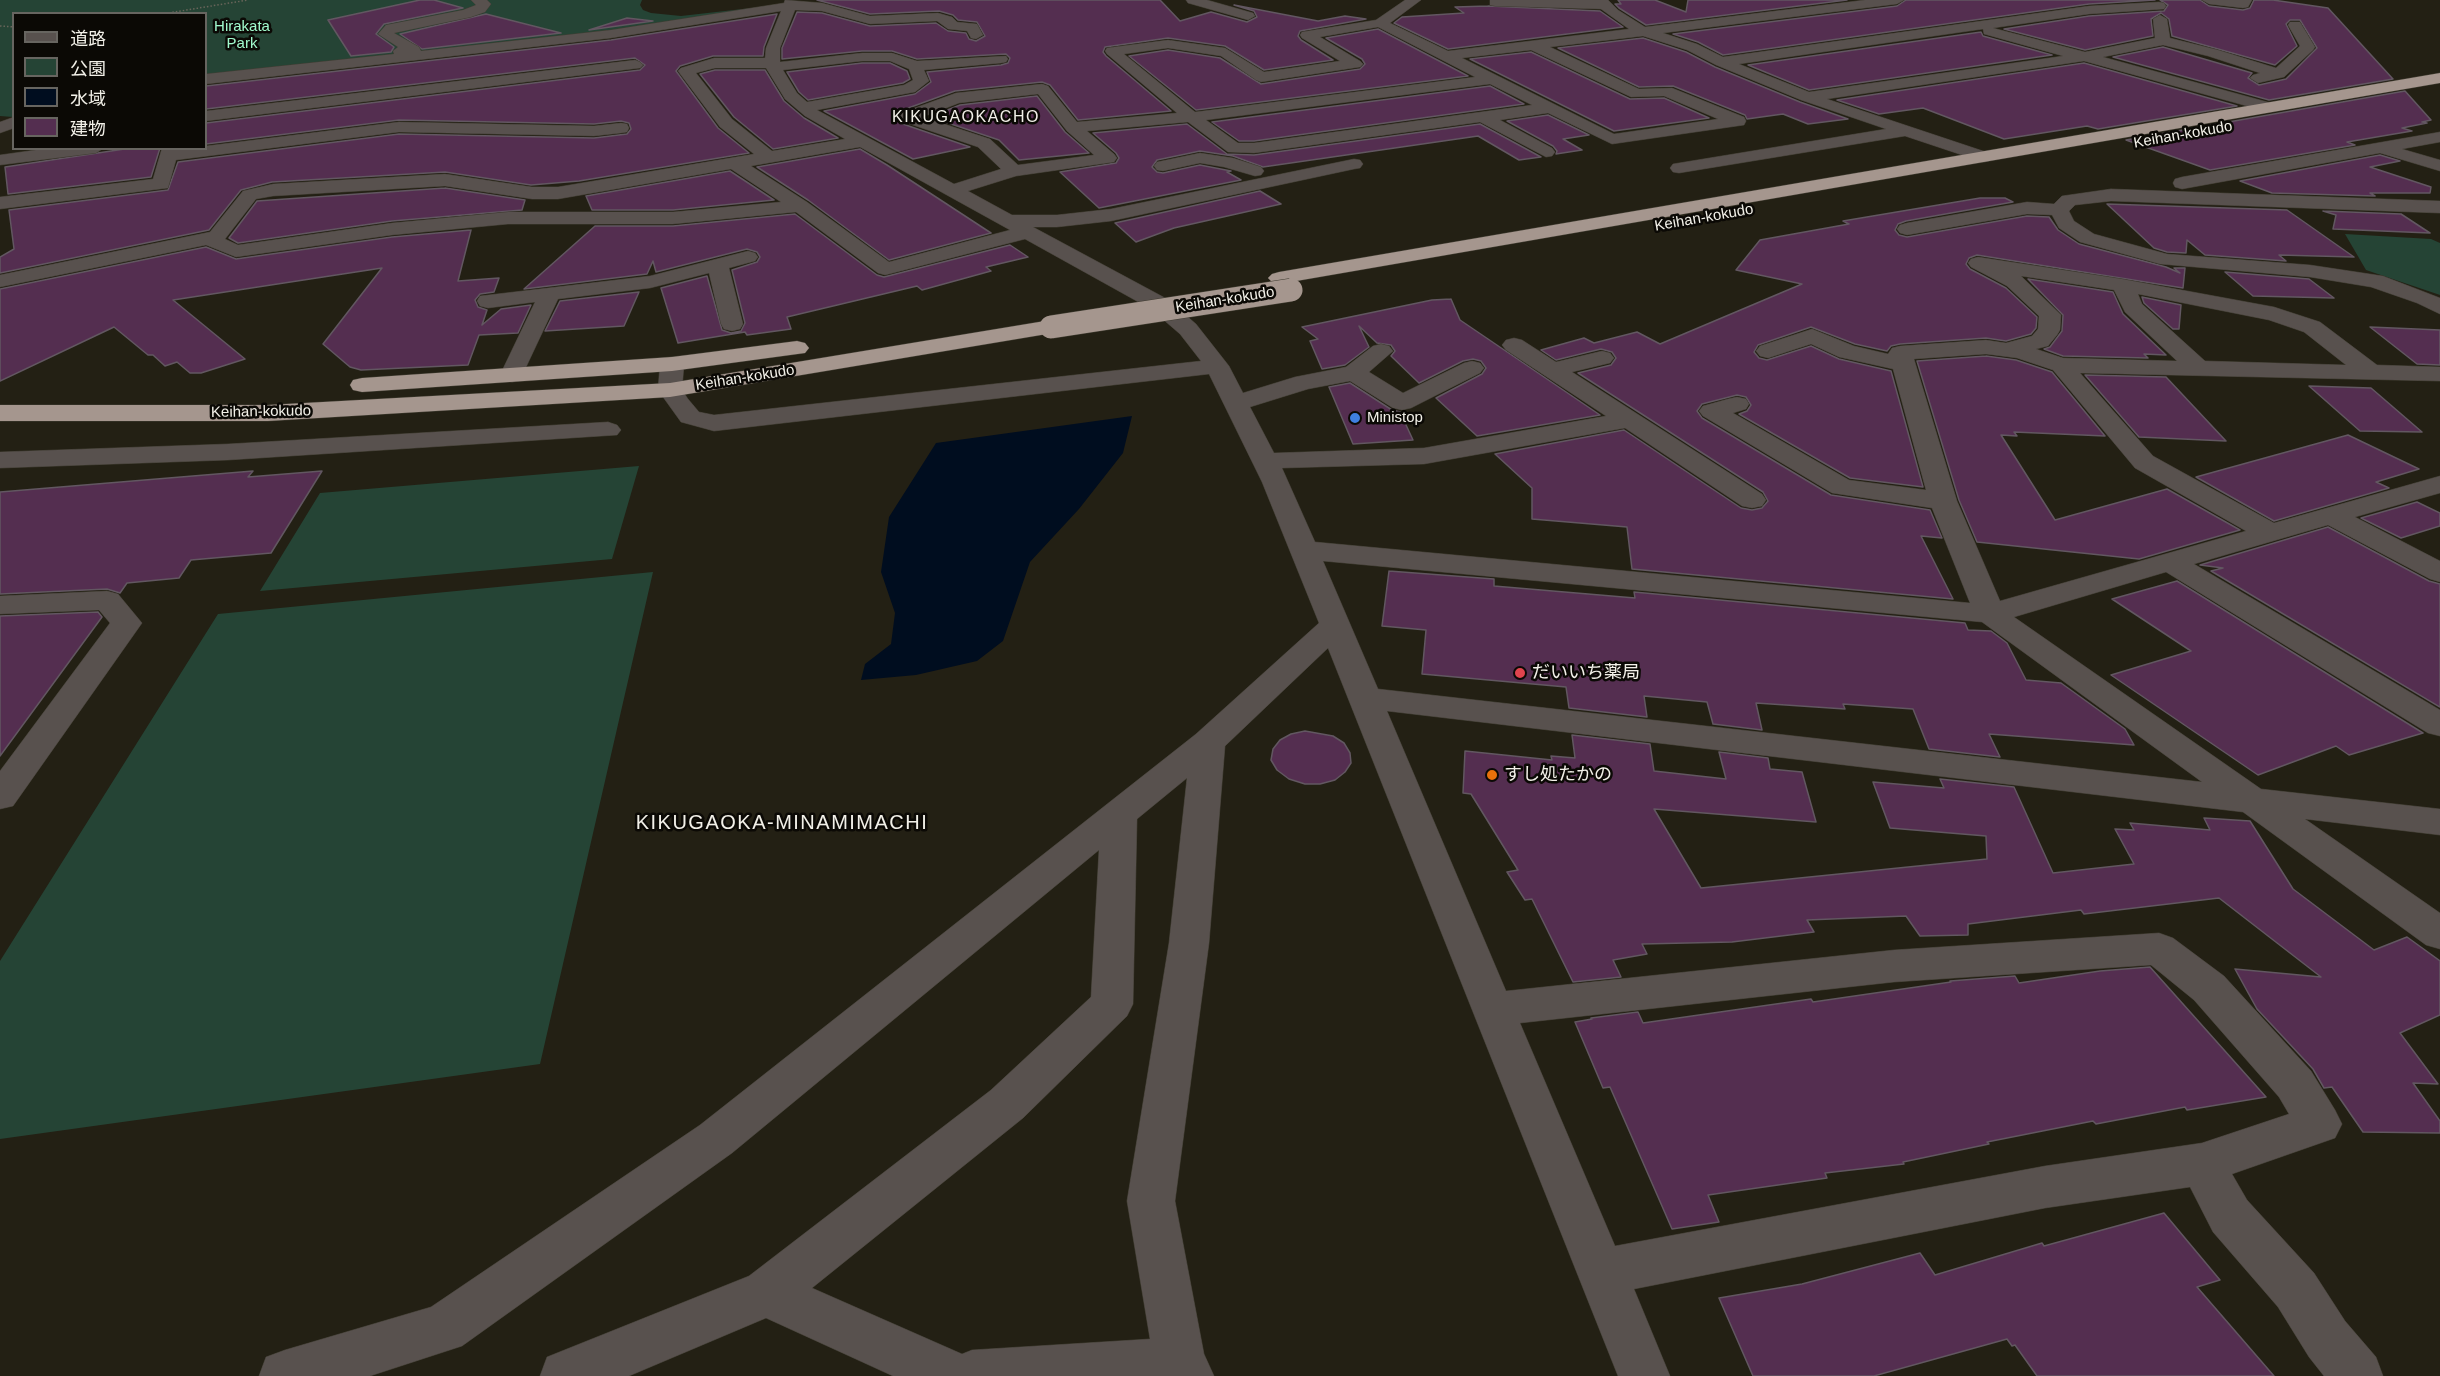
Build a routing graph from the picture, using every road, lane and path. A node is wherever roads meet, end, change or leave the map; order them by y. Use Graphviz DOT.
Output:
graph roads {
  1 [pos="248,0"];
  2 [pos="478,0"];
  3 [pos="1193,0"];
  4 [pos="1414,0"];
  5 [pos="2177,0"];
  6 [pos="2209,0"];
  7 [pos="2245,0"];
  8 [pos="1890,1"];
  9 [pos="1495,2"];
  10 [pos="1601,2"];
  11 [pos="791,3"];
  12 [pos="2159,6"];
  13 [pos="1914,10"];
  14 [pos="174,12"];
  15 [pos="1248,16"];
  16 [pos="1935,16"];
  17 [pos="1380,23"];
  18 [pos="2295,25"];
  19 [pos="1976,27"];
  20 [pos="1642,31"];
  21 [pos="976,35"];
  22 [pos="2163,41"];
  23 [pos="1533,45"];
  24 [pos="425,55"];
  25 [pos="1446,56"];
  26 [pos="2084,57"];
  27 [pos="1001,59"];
  28 [pos="1721,62"];
  29 [pos="635,65"];
  30 [pos="772,65"];
  31 [pos="915,66"];
  32 [pos="207,72"];
  33 [pos="2279,74"];
  34 [pos="2440,78"];
  35 [pos="207,79"];
  36 [pos="1493,79"];
  37 [pos="425,88"];
  38 [pos="2200,88"];
  39 [pos="2440,91"];
  40 [pos="1807,97"];
  41 [pos="2265,106"];
  42 [pos="805,107"];
  43 [pos="1550,108"];
  44 [pos="207,116"];
  45 [pos="1191,117"];
  46 [pos="1483,117"];
  47 [pos="423,127"];
  48 [pos="1072,127"];
  49 [pos="621,128"];
  50 [pos="1907,131"];
  51 [pos="1649,133"];
  52 [pos="2440,137"];
  53 [pos="862,141"];
  54 [pos="207,148"];
  55 [pos="2383,149"];
  56 [pos="80,150"];
  57 [pos="188,150"];
  58 [pos="170,152"];
  59 [pos="1546,152"];
  60 [pos="1983,157"];
  61 [pos="771,158"];
  62 [pos="0,160"];
  63 [pos="736,164"];
  64 [pos="1354,164"];
  65 [pos="1707,164"];
  66 [pos="1163,166"];
  67 [pos="2440,166"];
  68 [pos="1679,168"];
  69 [pos="1014,171"];
  70 [pos="1279,180"];
  71 [pos="953,190"];
  72 [pos="558,193"];
  73 [pos="2130,195"];
  74 [pos="0,203"];
  75 [pos="800,206"];
  76 [pos="2440,207"];
  77 [pos="2059,210"];
  78 [pos="592,218"];
  79 [pos="1935,224"];
  80 [pos="1019,226"];
  81 [pos="1907,229"];
  82 [pos="1956,232"];
  83 [pos="216,237"];
  84 [pos="748,257"];
  85 [pos="717,265"];
  86 [pos="0,280"];
  87 [pos="1285,284"];
  88 [pos="2122,285"];
  89 [pos="550,294"];
  90 [pos="488,301"];
  91 [pos="2440,307"];
  92 [pos="1047,322"];
  93 [pos="732,324"];
  94 [pos="1514,345"];
  95 [pos="2005,350"];
  96 [pos="1381,351"];
  97 [pos="1768,351"];
  98 [pos="1602,358"];
  99 [pos="672,364"];
  100 [pos="1904,364"];
  101 [pos="2061,365"];
  102 [pos="1217,366"];
  103 [pos="1472,368"];
  104 [pos="2198,368"];
  105 [pos="1552,370"];
  106 [pos="2371,372"];
  107 [pos="1354,373"];
  108 [pos="2440,374"];
  109 [pos="512,375"];
  110 [pos="670,390"];
  111 [pos="0,392"];
  112 [pos="1236,403"];
  113 [pos="1737,404"];
  114 [pos="0,412"];
  115 [pos="1628,420"];
  116 [pos="608,430"];
  117 [pos="0,460"];
  118 [pos="1265,461"];
  119 [pos="2440,484"];
  120 [pos="1752,500"];
  121 [pos="1943,501"];
  122 [pos="2331,516"];
  123 [pos="2271,533"];
  124 [pos="1303,550"];
  125 [pos="2170,562"];
  126 [pos="2440,573"];
  127 [pos="0,605"];
  128 [pos="1990,614"];
  129 [pos="1334,626"];
  130 [pos="1363,698"];
  131 [pos="2440,726"];
  132 [pos="1208,742"];
  133 [pos="0,797"];
  134 [pos="2254,800"];
  135 [pos="1119,814"];
  136 [pos="2440,822"];
  137 [pos="2440,933"];
  138 [pos="1492,1009"];
  139 [pos="2202,1164"];
  140 [pos="1601,1272"];
  141 [pos="767,1293"];
  142 [pos="1184,1370"];
  143 [pos="285,1376"];
  144 [pos="566,1376"];
  145 [pos="952,1376"];
  146 [pos="972,1376"];
  147 [pos="1644,1376"];
  148 [pos="2357,1376"];
  1 -- 14 [label="path"];
  2 -- 32 [label="street"];
  3 -- 15 [label="street"];
  4 -- 17 [label="street"];
  5 -- 12 [label="street"];
  6 -- 7 [label="street"];
  8 -- 13 [label="street"];
  8 -- 20 [label="street"];
  9 -- 10 [label="street"];
  10 -- 20 [label="street"];
  11 -- 21 [label="street"];
  11 -- 24 [label="street"];
  11 -- 30 [label="street"];
  12 -- 19 [label="street"];
  12 -- 22 [label="street"];
  16 -- 19 [label="street"];
  17 -- 25 [label="street"];
  17 -- 45 [label="street"];
  18 -- 33 [label="street"];
  19 -- 26 [label="street"];
  19 -- 28 [label="street"];
  20 -- 23 [label="street"];
  20 -- 28 [label="street"];
  22 -- 26 [label="street"];
  22 -- 33 [label="street"];
  23 -- 25 [label="street"];
  23 -- 51 [label="street"];
  24 -- 35 [label="street"];
  24 -- 37 [label="street"];
  25 -- 36 [label="street"];
  26 -- 38 [label="street"];
  26 -- 40 [label="street"];
  27 -- 31 [label="street"];
  28 -- 40 [label="street"];
  29 -- 37 [label="street"];
  30 -- 31 [label="street"];
  30 -- 42 [label="street"];
  30 -- 61 [label="street"];
  31 -- 42 [label="street"];
  33 -- 38 [label="street"];
  34 -- 41 [label="highway, Keihan-kokudo"];
  36 -- 43 [label="street"];
  36 -- 45 [label="street"];
  37 -- 44 [label="street"];
  37 -- 47 [label="street"];
  38 -- 41 [label="street"];
  39 -- 87 [label="highway, Keihan-kokudo"];
  40 -- 50 [label="street"];
  41 -- 60 [label="highway, Keihan-kokudo"];
  42 -- 53 [label="street"];
  43 -- 46 [label="street"];
  43 -- 51 [label="street"];
  45 -- 46 [label="street"];
  45 -- 48 [label="street"];
  46 -- 59 [label="street"];
  47 -- 49 [label="street"];
  47 -- 54 [label="street"];
  48 -- 69 [label="street"];
  48 -- 69 [label="street"];
  50 -- 60 [label="street"];
  50 -- 65 [label="street"];
  51 -- 65 [label="street"];
  52 -- 55 [label="street"];
  53 -- 61 [label="street"];
  53 -- 71 [label="street"];
  55 -- 67 [label="street"];
  55 -- 73 [label="street"];
  56 -- 62 [label="street"];
  57 -- 58 [label="street"];
  58 -- 74 [label="street"];
  60 -- 87 [label="highway, Keihan-kokudo"];
  61 -- 63 [label="street"];
  63 -- 72 [label="street"];
  63 -- 75 [label="street"];
  64 -- 70 [label="street"];
  65 -- 68 [label="street"];
  66 -- 70 [label="street"];
  69 -- 71 [label="street"];
  70 -- 80 [label="street"];
  71 -- 80 [label="street"];
  72 -- 78 [label="street"];
  72 -- 83 [label="street"];
  73 -- 76 [label="street"];
  73 -- 77 [label="street"];
  75 -- 78 [label="street"];
  75 -- 80 [label="street"];
  77 -- 79 [label="street"];
  77 -- 91 [label="street"];
  78 -- 83 [label="street"];
  79 -- 81 [label="street"];
  79 -- 82 [label="street"];
  80 -- 102 [label="street"];
  83 -- 86 [label="street"];
  84 -- 85 [label="street"];
  85 -- 89 [label="street"];
  85 -- 93 [label="street"];
  87 -- 92 [label="highway, Keihan-kokudo, bridge"];
  88 -- 95 [label="street"];
  88 -- 104 [label="street"];
  88 -- 106 [label="street"];
  89 -- 90 [label="street"];
  89 -- 109 [label="street"];
  92 -- 99 [label="highway, Keihan-kokudo"];
  92 -- 110 [label="highway, Keihan-kokudo"];
  94 -- 105 [label="street"];
  95 -- 100 [label="street"];
  95 -- 101 [label="street"];
  96 -- 107 [label="street"];
  97 -- 100 [label="street"];
  98 -- 105 [label="street"];
  99 -- 109 [label="highway, Keihan-kokudo"];
  99 -- 110 [label="street"];
  100 -- 121 [label="street"];
  101 -- 104 [label="street"];
  101 -- 123 [label="street"];
  102 -- 110 [label="street"];
  102 -- 112 [label="street"];
  103 -- 107 [label="street"];
  104 -- 106 [label="street"];
  105 -- 115 [label="street"];
  106 -- 108 [label="street"];
  107 -- 112 [label="street"];
  109 -- 111 [label="highway, Keihan-kokudo"];
  110 -- 114 [label="highway, Keihan-kokudo"];
  112 -- 118 [label="street"];
  113 -- 121 [label="street"];
  115 -- 118 [label="street"];
  115 -- 120 [label="street"];
  116 -- 117 [label="street"];
  118 -- 124 [label="street"];
  119 -- 122 [label="street"];
  121 -- 128 [label="street"];
  122 -- 123 [label="street"];
  122 -- 126 [label="street"];
  123 -- 125 [label="street"];
  124 -- 128 [label="street"];
  124 -- 129 [label="street"];
  125 -- 128 [label="street"];
  125 -- 131 [label="street"];
  127 -- 133 [label="street"];
  128 -- 134 [label="street"];
  129 -- 130 [label="street"];
  129 -- 132 [label="street"];
  130 -- 134 [label="street"];
  130 -- 138 [label="street"];
  132 -- 135 [label="street"];
  132 -- 142 [label="street"];
  134 -- 136 [label="street"];
  134 -- 137 [label="street"];
  135 -- 141 [label="street"];
  135 -- 143 [label="street"];
  138 -- 139 [label="street"];
  138 -- 140 [label="street"];
  139 -- 140 [label="street"];
  139 -- 148 [label="street"];
  140 -- 147 [label="street"];
  141 -- 144 [label="street"];
  141 -- 145 [label="street"];
  142 -- 146 [label="street"];
}
